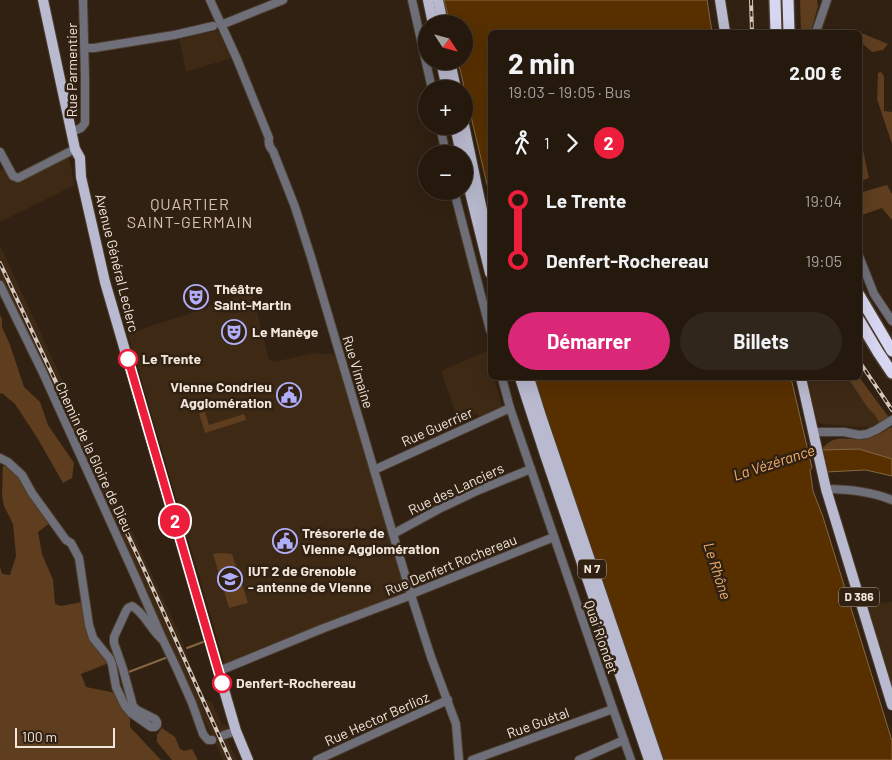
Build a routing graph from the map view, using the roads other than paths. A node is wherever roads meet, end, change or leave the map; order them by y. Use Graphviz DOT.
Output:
graph roads {
  1 [pos="44,0"];
  2 [pos="83,0"];
  3 [pos="210,0"];
  4 [pos="283,0"];
  5 [pos="412,0"];
  6 [pos="428,0"];
  7 [pos="438,0"];
  8 [pos="720,0"];
  9 [pos="776,0"];
  10 [pos="788,0"];
  11 [pos="827,0"];
  12 [pos="431,15"];
  13 [pos="441,15"];
  14 [pos="217,25"];
  15 [pos="725,30"];
  16 [pos="776,30"];
  17 [pos="788,30"];
  18 [pos="817,30"];
  19 [pos="85,48"];
  20 [pos="430,80"];
  21 [pos="72,132"];
  22 [pos="466,135"];
  23 [pos="76,149"];
  24 [pos="0,152"];
  25 [pos="456,200"];
  26 [pos="472,200"];
  27 [pos="488,233"];
  28 [pos="862,264"];
  29 [pos="488,265"];
  30 [pos="0,285"];
  31 [pos="862,300"];
  32 [pos="892,320"];
  33 [pos="488,322"];
  34 [pos="862,325"];
  35 [pos="892,350"];
  36 [pos="892,373"];
  37 [pos="503,380"];
  38 [pos="521,380"];
  39 [pos="530,380"];
  40 [pos="801,380"];
  41 [pos="510,408"];
  42 [pos="892,420"];
  43 [pos="813,432"];
  44 [pos="0,458"];
  45 [pos="531,469"];
  46 [pos="374,470"];
  47 [pos="826,489"];
  48 [pos="892,500"];
  49 [pos="393,534"];
  50 [pos="554,537"];
  51 [pos="411,594"];
  52 [pos="163,640"];
  53 [pos="219,671"];
  54 [pos="448,700"];
  55 [pos="892,705"];
  56 [pos="613,709"];
  57 [pos="236,731"];
  58 [pos="224,735"];
  59 [pos="212,740"];
  60 [pos="624,740"];
  61 [pos="248,760"];
  62 [pos="316,760"];
  63 [pos="459,760"];
  64 [pos="472,760"];
  65 [pos="579,760"];
  66 [pos="631,760"];
  67 [pos="649,760"];
  68 [pos="658,760"];
  1 -- 21 [label="main road, Avenue Général Leclerc"];
  2 -- 19 [label="street, Rue Parmentier"];
  3 -- 14 [label="street, Rue Vimaine"];
  4 -- 14 [label="street"];
  5 -- 20 [label="street"];
  6 -- 12 [label="main road"];
  7 -- 13 [label="main road"];
  8 -- 15 [label="main road"];
  9 -- 16 [label="highway"];
  10 -- 17 [label="highway"];
  11 -- 18 [label="street"];
  14 -- 19 [label="street"];
  14 -- 46 [label="street, Rue Vimaine"];
  19 -- 21 [label="street, Rue Parmentier"];
  21 -- 23 [label="main road, Avenue Général Leclerc"];
  22 -- 27 [label="main road"];
  23 -- 24 [label="street"];
  23 -- 53 [label="main road, Avenue Général Leclerc"];
  25 -- 33 [label="street"];
  26 -- 29 [label="main road"];
  28 -- 32 [label="street"];
  30 -- 52 [label="street, Chemin de la Gloire de Dieu"];
  31 -- 35 [label="highway"];
  34 -- 36 [label="highway"];
  37 -- 41 [label="street, Quai Riondet"];
  38 -- 67 [label="main road, N 7"];
  39 -- 68 [label="main road, N 7"];
  40 -- 43 [label="main road, D 386"];
  41 -- 45 [label="street, Quai Riondet"];
  41 -- 46 [label="street, Rue Guerrier"];
  42 -- 43 [label="street"];
  43 -- 47 [label="main road, D 386"];
  44 -- 52 [label="street, Chemin de la Gloire de Dieu"];
  45 -- 49 [label="street, Rue des Lanciers"];
  45 -- 50 [label="street, Quai Riondet"];
  46 -- 49 [label="street, Rue Vimaine"];
  47 -- 48 [label="street"];
  47 -- 55 [label="main road, D 386"];
  49 -- 51 [label="street, Rue Vimaine"];
  50 -- 51 [label="street, Rue Denfert Rochereau"];
  50 -- 56 [label="street, Quai Riondet"];
  51 -- 53 [label="street, Rue Denfert Rochereau"];
  51 -- 54 [label="street, Rue Vimaine"];
  52 -- 59 [label="street, Chemin de la Gloire de Dieu"];
  53 -- 57 [label="main road, Avenue Général Leclerc"];
  54 -- 62 [label="street, Rue Hector Berlioz"];
  54 -- 63 [label="street, Rue Vimaine"];
  56 -- 60 [label="street, Quai Riondet"];
  56 -- 64 [label="street, Rue Guétal"];
  57 -- 58 [label="street"];
  57 -- 61 [label="main road, Avenue Général Leclerc"];
  60 -- 65 [label="street"];
  60 -- 66 [label="street, Quai Riondet"];
}
